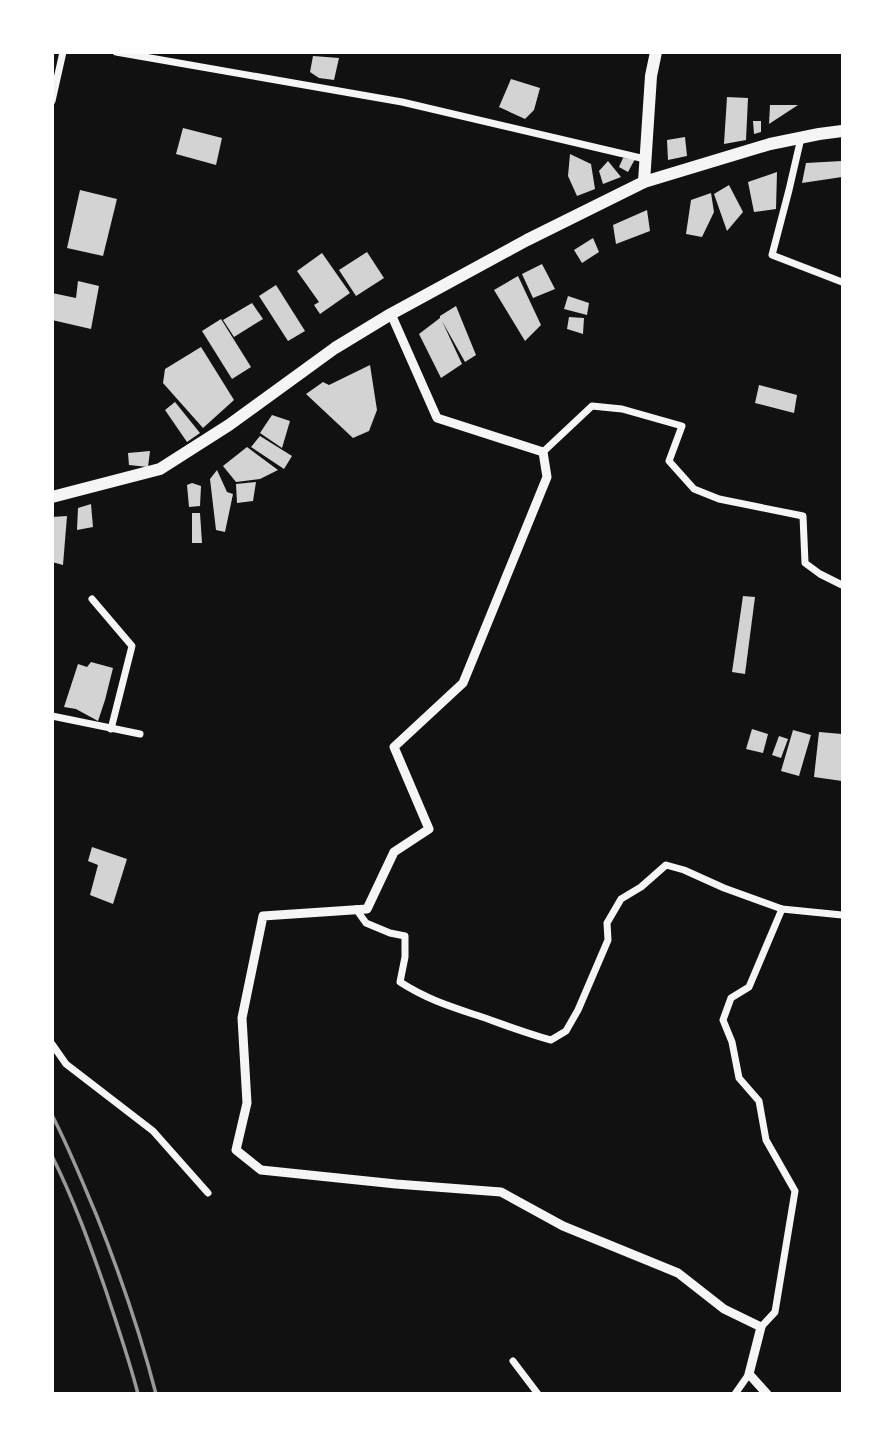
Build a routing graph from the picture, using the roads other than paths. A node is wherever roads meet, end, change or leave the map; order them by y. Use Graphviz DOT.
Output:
graph roads {
  1 [pos="63,52"];
  2 [pos="165,52"];
  3 [pos="656,52"];
  4 [pos="121,53"];
  5 [pos="158,60"];
  6 [pos="52,102"];
  7 [pos="842,131"];
  8 [pos="801,138"];
  9 [pos="645,159"];
  10 [pos="643,182"];
  11 [pos="842,282"];
  12 [pos="391,314"];
  13 [pos="543,452"];
  14 [pos="52,497"];
  15 [pos="842,584"];
  16 [pos="92,599"];
  17 [pos="52,716"];
  18 [pos="111,729"];
  19 [pos="140,734"];
  20 [pos="356,909"];
  21 [pos="782,909"];
  22 [pos="842,915"];
  23 [pos="52,1044"];
  24 [pos="208,1193"];
  25 [pos="761,1327"];
  26 [pos="513,1361"];
  27 [pos="749,1374"];
  28 [pos="538,1394"];
  29 [pos="736,1394"];
  30 [pos="767,1394"];
  1 -- 6 [label="street"];
  2 -- 5 [label="street"];
  3 -- 9 [label="main road"];
  4 -- 5 [label="street"];
  5 -- 9 [label="street"];
  7 -- 8 [label="main road"];
  8 -- 10 [label="main road"];
  8 -- 11 [label="street"];
  9 -- 10 [label="main road"];
  10 -- 12 [label="main road"];
  12 -- 13 [label="street"];
  12 -- 14 [label="main road"];
  13 -- 15 [label="street"];
  13 -- 20 [label="street"];
  16 -- 18 [label="street"];
  17 -- 18 [label="street"];
  18 -- 19 [label="street"];
  20 -- 21 [label="street"];
  20 -- 25 [label="street"];
  21 -- 22 [label="street"];
  21 -- 25 [label="street"];
  23 -- 24 [label="street"];
  25 -- 27 [label="street"];
  26 -- 28 [label="street"];
  27 -- 29 [label="street"];
  27 -- 30 [label="street"];
}
